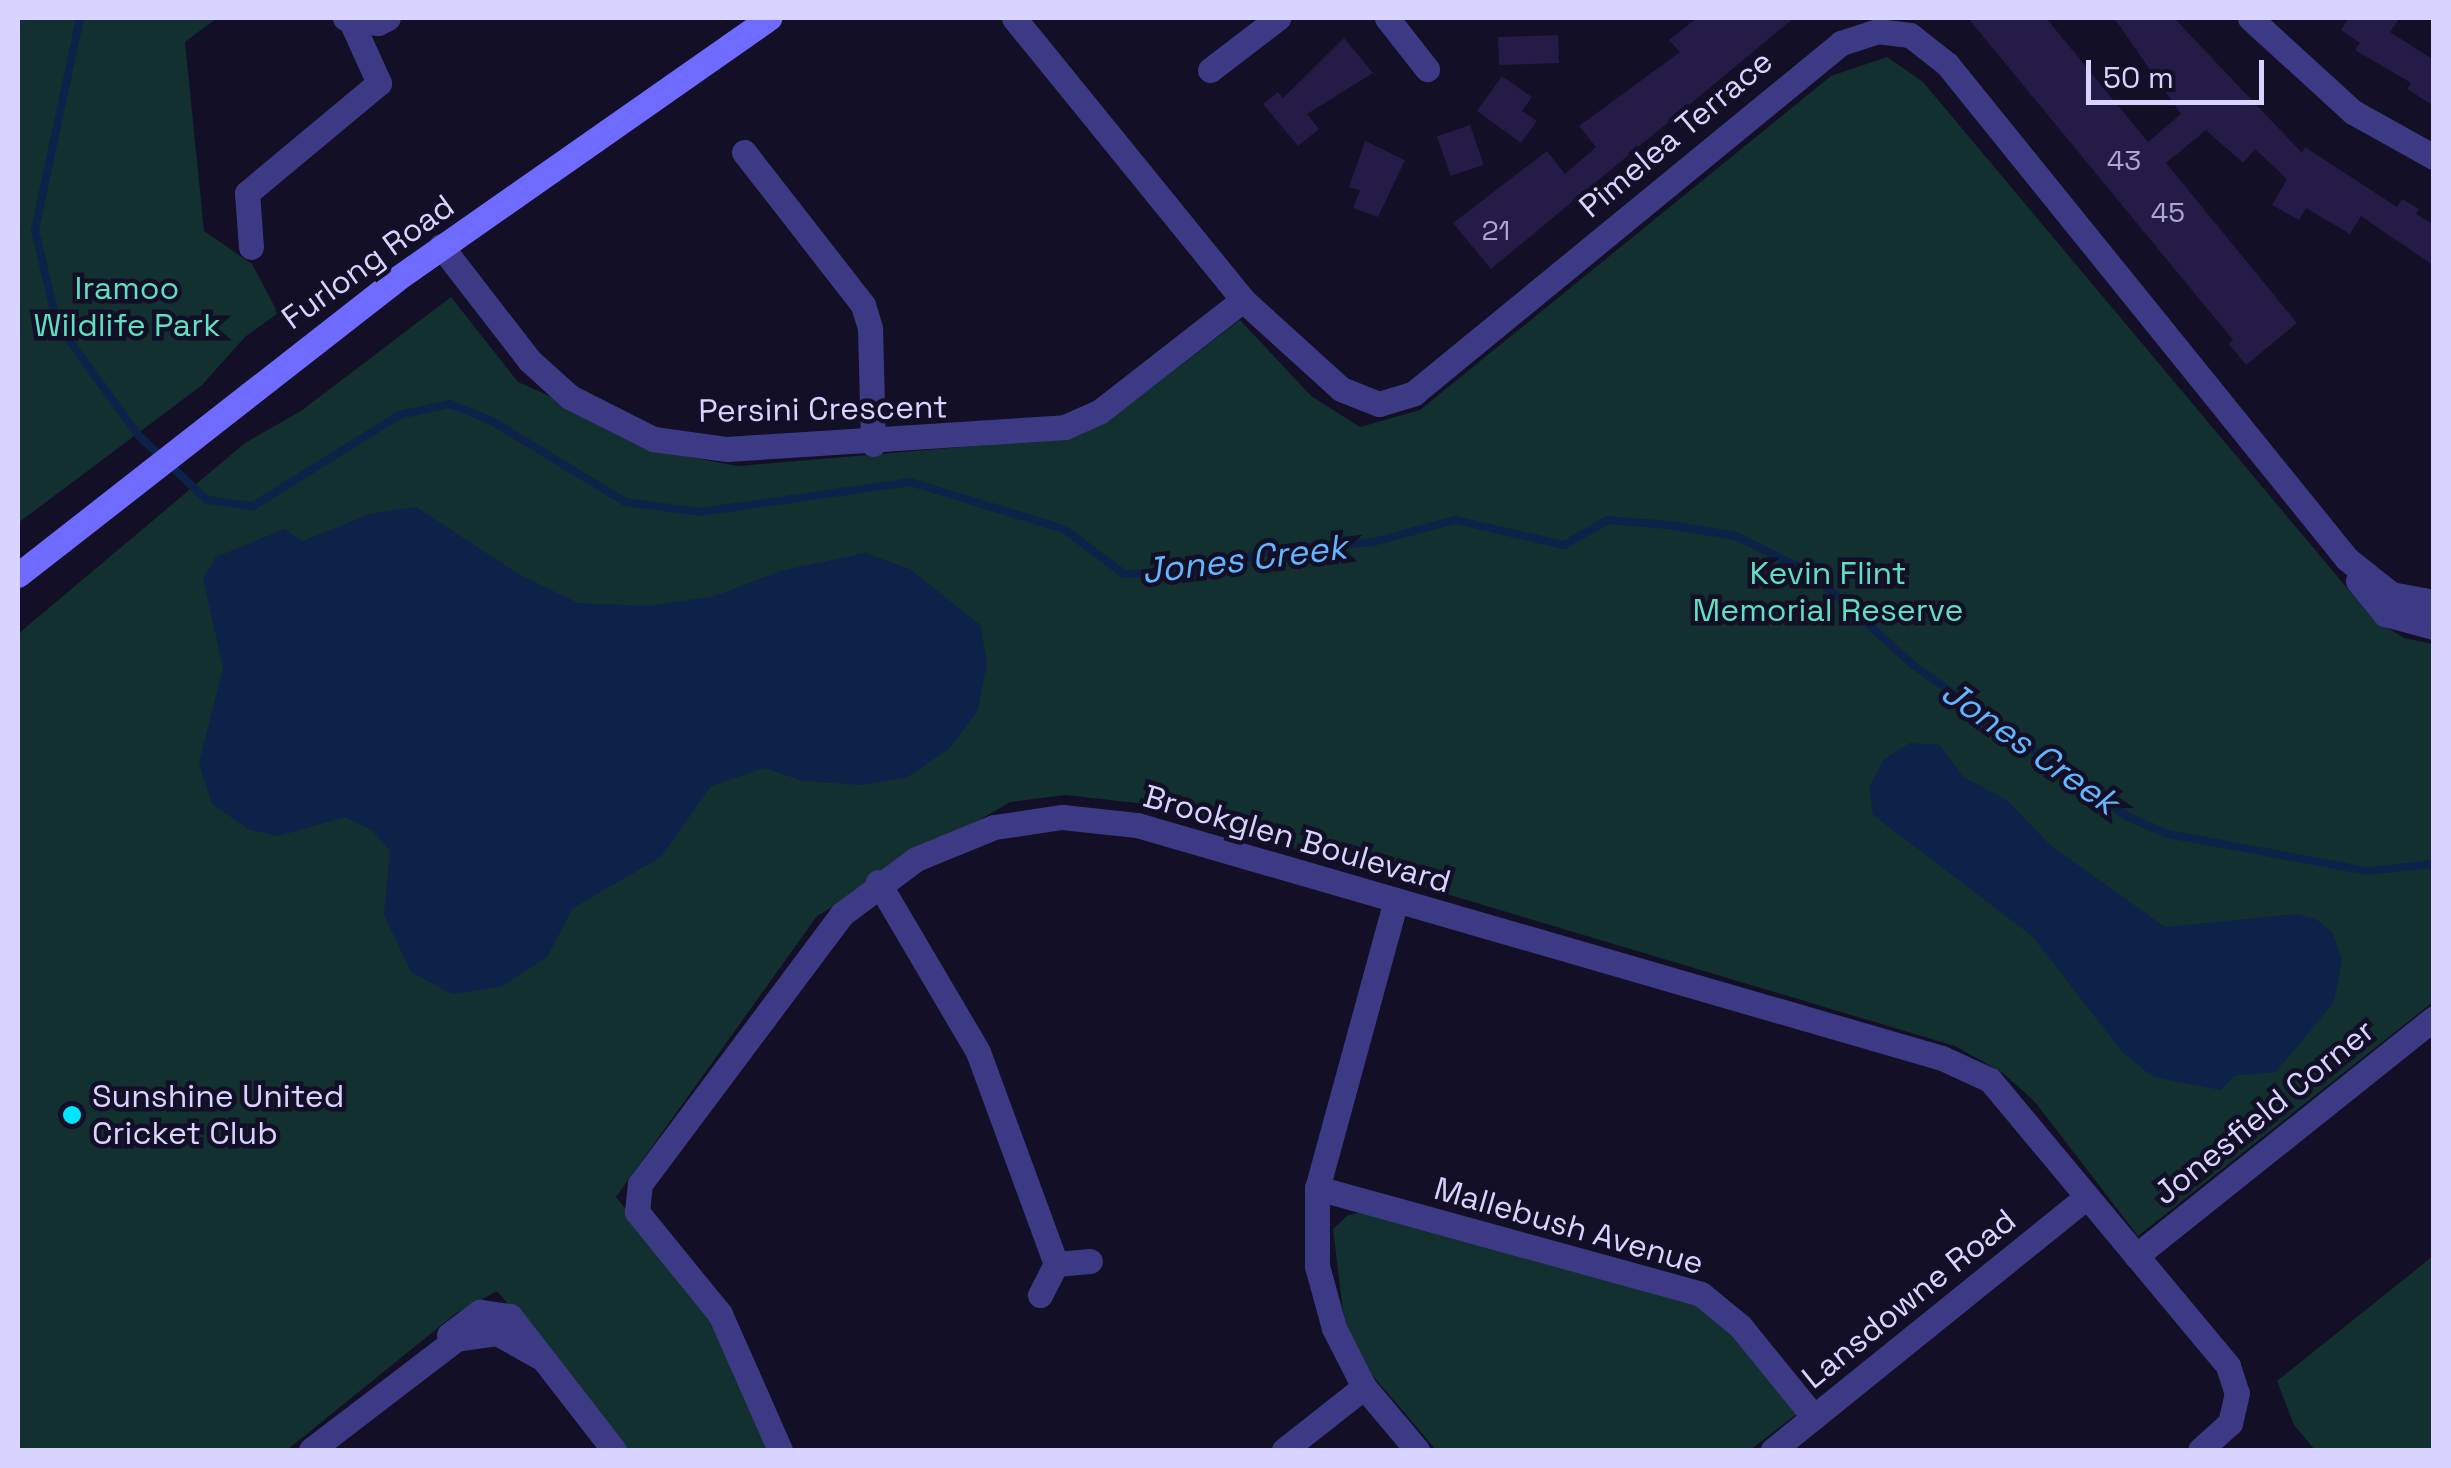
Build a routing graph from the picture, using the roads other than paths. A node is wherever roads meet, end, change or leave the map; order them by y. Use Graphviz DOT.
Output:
graph roads {
  1 [pos="388,18"];
  2 [pos="769,18"];
  3 [pos="1014,18"];
  4 [pos="1278,18"];
  5 [pos="1388,18"];
  6 [pos="2250,18"];
  7 [pos="348,19"];
  8 [pos="1210,70"];
  9 [pos="1427,70"];
  10 [pos="744,152"];
  11 [pos="2434,156"];
  12 [pos="441,246"];
  13 [pos="251,247"];
  14 [pos="1243,300"];
  15 [pos="873,444"];
  16 [pos="18,575"];
  17 [pos="2423,614"];
  18 [pos="878,882"];
  19 [pos="1396,900"];
  20 [pos="2434,1018"];
  21 [pos="1317,1188"];
  22 [pos="2086,1197"];
  23 [pos="2136,1256"];
  24 [pos="1090,1262"];
  25 [pos="1056,1264"];
  26 [pos="1040,1295"];
  27 [pos="1364,1387"];
  28 [pos="1814,1417"];
  29 [pos="311,1450"];
  30 [pos="614,1450"];
  31 [pos="780,1450"];
  32 [pos="1284,1450"];
  33 [pos="1417,1450"];
  34 [pos="1772,1450"];
  35 [pos="2200,1450"];
  1 -- 7 [label="street"];
  2 -- 12 [label="main road, Furlong Road"];
  3 -- 14 [label="street, Pimelea Terrace"];
  4 -- 8 [label="street"];
  5 -- 9 [label="street"];
  6 -- 11 [label="street"];
  7 -- 13 [label="street"];
  10 -- 15 [label="street"];
  12 -- 15 [label="street, Persini Crescent"];
  12 -- 16 [label="main road, Furlong Road"];
  14 -- 15 [label="street, Persini Crescent"];
  14 -- 17 [label="street, Pimelea Terrace"];
  18 -- 19 [label="street, Brookglen Boulevard"];
  18 -- 25 [label="street"];
  18 -- 31 [label="street, Brookglen Boulevard"];
  19 -- 21 [label="street"];
  19 -- 22 [label="street, Brookglen Boulevard"];
  20 -- 23 [label="street, Jonesfield Corner"];
  21 -- 27 [label="street"];
  21 -- 28 [label="street, Mallebush Avenue"];
  22 -- 23 [label="street, Brookglen Boulevard"];
  22 -- 28 [label="street, Lansdowne Road"];
  23 -- 35 [label="street, Brookglen Boulevard"];
  24 -- 25 [label="street"];
  25 -- 26 [label="street"];
  27 -- 32 [label="street"];
  27 -- 33 [label="street"];
  28 -- 34 [label="street, Lansdowne Road"];
  29 -- 30 [label="street"];
}
